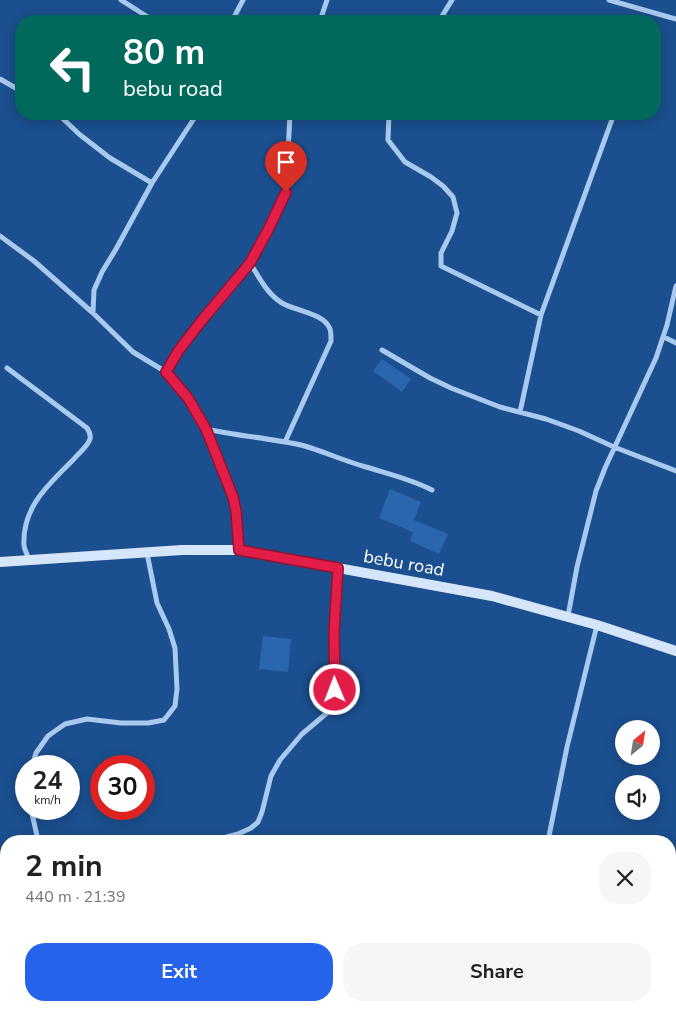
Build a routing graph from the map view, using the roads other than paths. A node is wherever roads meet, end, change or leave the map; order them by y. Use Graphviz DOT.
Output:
graph roads {
  1 [pos="121,0"];
  2 [pos="243,0"];
  3 [pos="327,0"];
  4 [pos="452,0"];
  5 [pos="609,0"];
  6 [pos="145,15"];
  7 [pos="235,15"];
  8 [pos="322,15"];
  9 [pos="442,15"];
  10 [pos="676,19"];
  11 [pos="0,80"];
  12 [pos="15,88"];
  13 [pos="64,120"];
  14 [pos="193,120"];
  15 [pos="290,120"];
  16 [pos="389,120"];
  17 [pos="612,120"];
  18 [pos="152,183"];
  19 [pos="0,236"];
  20 [pos="250,263"];
  21 [pos="676,286"];
  22 [pos="93,313"];
  23 [pos="541,315"];
  24 [pos="664,338"];
  25 [pos="676,343"];
  26 [pos="382,350"];
  27 [pos="7,368"];
  28 [pos="166,372"];
  29 [pos="520,412"];
  30 [pos="206,429"];
  31 [pos="285,442"];
  32 [pos="614,447"];
  33 [pos="676,470"];
  34 [pos="432,490"];
  35 [pos="239,550"];
  36 [pos="148,553"];
  37 [pos="29,560"];
  38 [pos="0,562"];
  39 [pos="338,568"];
  40 [pos="568,617"];
  41 [pos="597,625"];
  42 [pos="676,651"];
  43 [pos="35,755"];
  44 [pos="33,820"];
  45 [pos="37,835"];
  46 [pos="234,835"];
  47 [pos="549,835"];
  1 -- 6 [label="street"];
  2 -- 7 [label="street"];
  3 -- 8 [label="street"];
  4 -- 9 [label="street"];
  5 -- 10 [label="street"];
  11 -- 12 [label="street"];
  13 -- 18 [label="street"];
  14 -- 18 [label="street"];
  15 -- 20 [label="street"];
  16 -- 23 [label="street"];
  17 -- 23 [label="street"];
  18 -- 22 [label="street"];
  19 -- 22 [label="street"];
  20 -- 28 [label="street"];
  20 -- 31 [label="street"];
  21 -- 24 [label="street"];
  22 -- 28 [label="street"];
  23 -- 29 [label="street"];
  24 -- 25 [label="street"];
  24 -- 32 [label="street"];
  26 -- 29 [label="street"];
  27 -- 37 [label="street"];
  28 -- 30 [label="street"];
  29 -- 32 [label="street"];
  30 -- 31 [label="street"];
  30 -- 35 [label="street"];
  31 -- 34 [label="street"];
  32 -- 33 [label="street"];
  32 -- 40 [label="street"];
  35 -- 36 [label="street, bebu road"];
  35 -- 39 [label="street, bebu road"];
  36 -- 37 [label="street, bebu road"];
  36 -- 43 [label="street"];
  37 -- 38 [label="street, bebu road"];
  39 -- 40 [label="street, bebu road"];
  39 -- 46 [label="street"];
  40 -- 41 [label="street, bebu road"];
  41 -- 42 [label="street, bebu road"];
  41 -- 47 [label="street"];
  44 -- 45 [label="street"];
}
